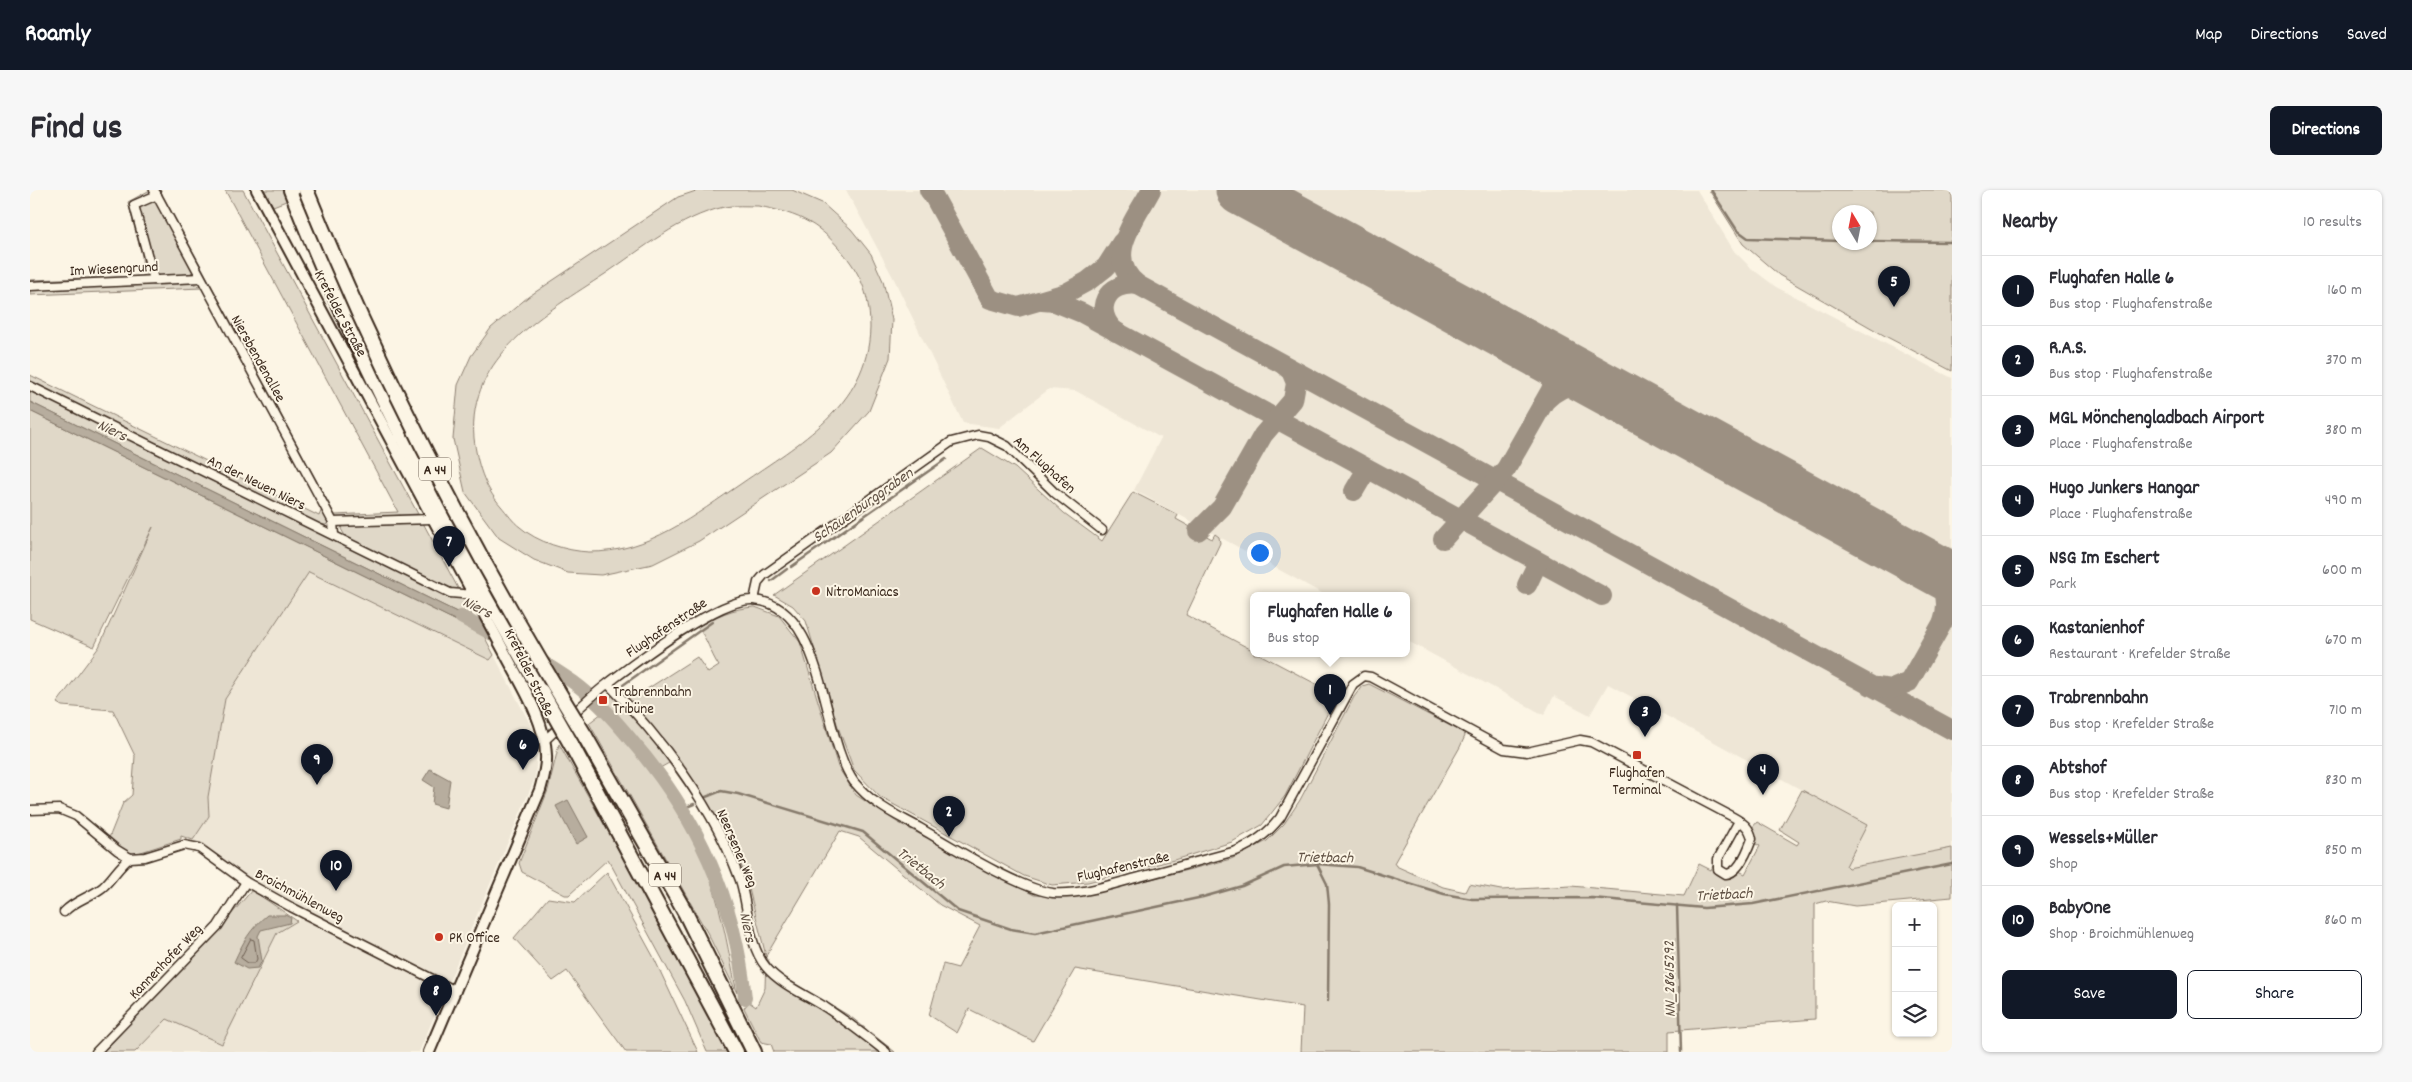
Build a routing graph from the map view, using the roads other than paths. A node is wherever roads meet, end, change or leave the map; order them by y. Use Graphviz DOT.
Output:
graph roads {
  1 [pos="257,190"];
  2 [pos="306,190"];
  3 [pos="292,191"];
  4 [pos="155,192"];
  5 [pos="200,278"];
  6 [pos="154,280"];
  7 [pos="30,286"];
  8 [pos="30,386"];
  9 [pos="432,519"];
  10 [pos="333,522"];
  11 [pos="1102,530"];
  12 [pos="334,535"];
  13 [pos="474,595"];
  14 [pos="754,600"];
  15 [pos="608,684"];
  16 [pos="544,741"];
  17 [pos="30,810"];
  18 [pos="1739,821"];
  19 [pos="130,858"];
  20 [pos="246,882"];
  21 [pos="64,912"];
  22 [pos="456,991"];
  23 [pos="96,1052"];
  24 [pos="429,1052"];
  25 [pos="736,1052"];
  26 [pos="754,1052"];
  27 [pos="886,1052"];
  1 -- 9 [label="street, Krefelder Straße"];
  2 -- 26 [label="highway, A 44, bridge"];
  3 -- 25 [label="highway, A 44, bridge"];
  4 -- 5 [label="street, Niersbendenallee"];
  4 -- 6 [label="street, Niersbendenallee"];
  5 -- 6 [label="street, Im Wiesengrund"];
  5 -- 10 [label="street, Niersbendenallee"];
  6 -- 7 [label="street, Im Wiesengrund"];
  8 -- 12 [label="street, An der Neuen Niers"];
  9 -- 10 [label="street"];
  9 -- 13 [label="street, Krefelder Straße"];
  10 -- 12 [label="street, Niersbendenallee"];
  11 -- 14 [label="street, Am Flughafen"];
  12 -- 13 [label="street, An der Neuen Niers"];
  13 -- 16 [label="street, Krefelder Straße"];
  14 -- 15 [label="street, Flughafenstraße"];
  14 -- 18 [label="street, Flughafenstraße"];
  15 -- 16 [label="street, Flughafenstraße"];
  15 -- 27 [label="street, Neersener Weg"];
  16 -- 22 [label="street, Krefelder Straße"];
  17 -- 19 [label="street"];
  18 -- 18 [label="street"];
  19 -- 20 [label="street, Broichmühlenweg"];
  19 -- 21 [label="street"];
  20 -- 22 [label="street, Broichmühlenweg"];
  20 -- 23 [label="street, Kannenhofer Weg"];
  22 -- 24 [label="street, Krefelder Straße"];
}
